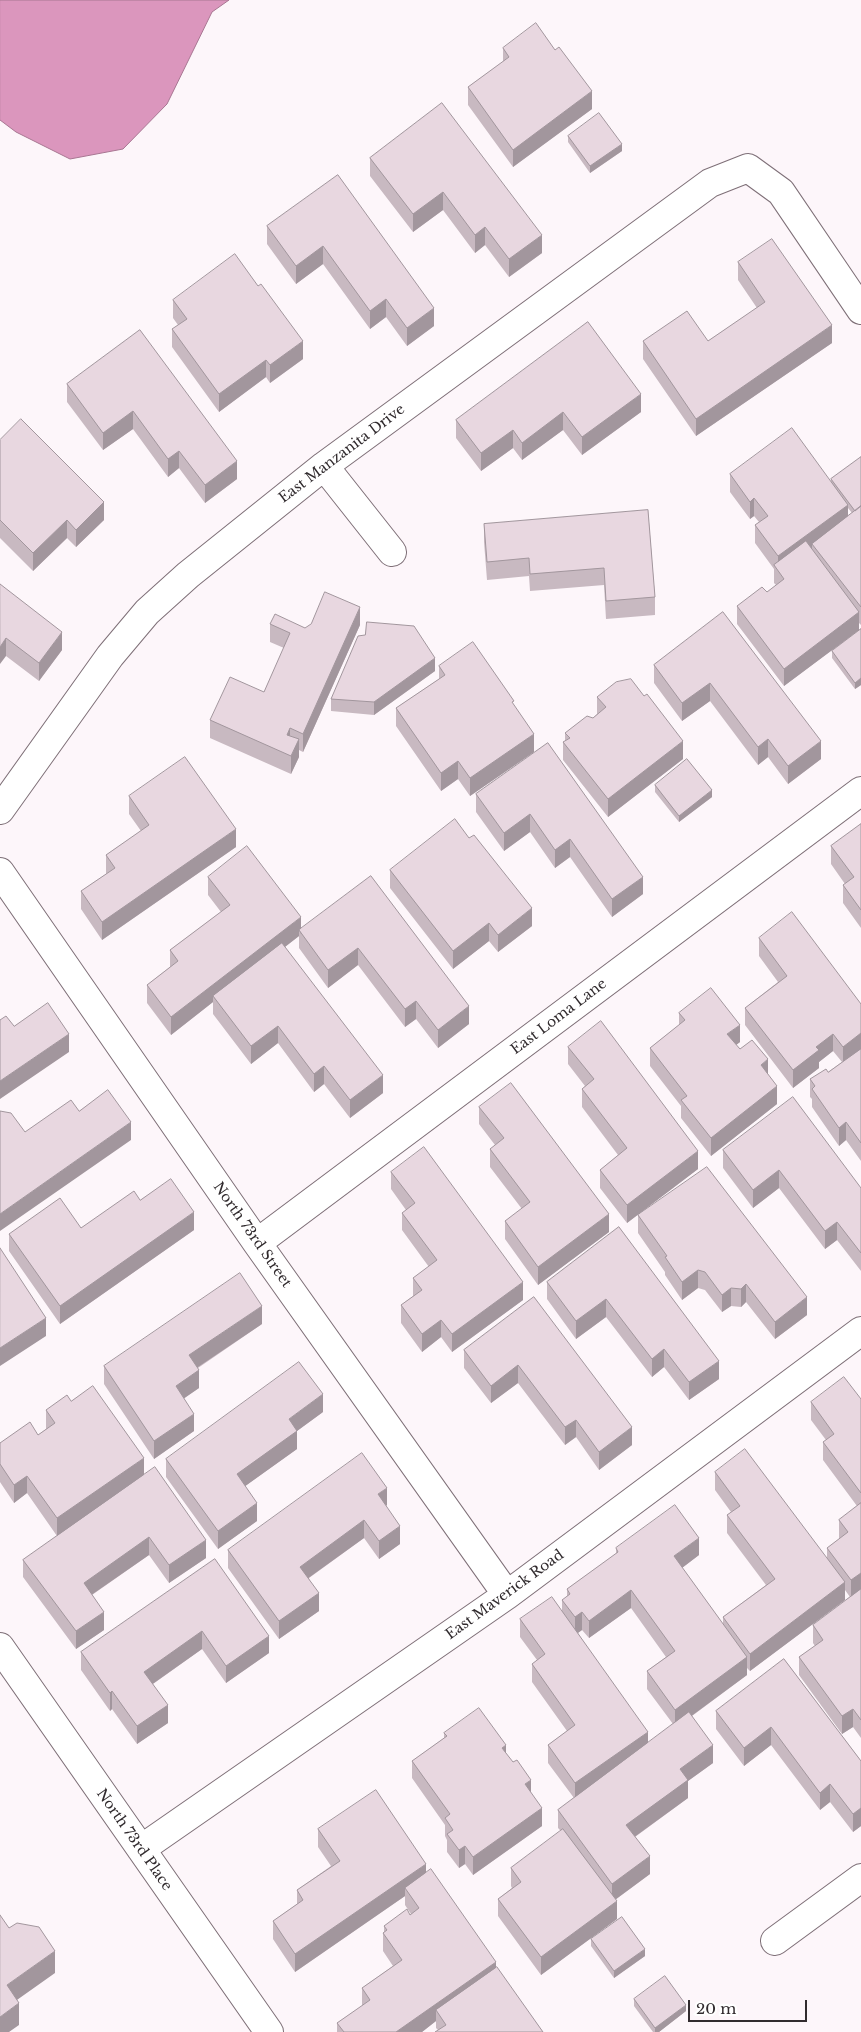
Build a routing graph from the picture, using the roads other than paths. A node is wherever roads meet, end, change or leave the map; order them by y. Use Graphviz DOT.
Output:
graph roads {
  1 [pos="861,310"];
  2 [pos="324,466"];
  3 [pos="392,552"];
  4 [pos="861,791"];
  5 [pos="0,810"];
  6 [pos="0,872"];
  7 [pos="257,1243"];
  8 [pos="861,1331"];
  9 [pos="507,1596"];
  10 [pos="0,1647"];
  11 [pos="141,1849"];
  12 [pos="861,1878"];
  13 [pos="775,1941"];
  14 [pos="269,2032"];
  1 -- 2 [label="street, East Manzanita Drive"];
  2 -- 3 [label="street"];
  2 -- 5 [label="street, East Manzanita Drive"];
  4 -- 7 [label="street, East Loma Lane"];
  6 -- 7 [label="street, North 73rd Street"];
  7 -- 9 [label="street, North 73rd Street"];
  8 -- 9 [label="street, East Maverick Road"];
  9 -- 11 [label="street, East Maverick Road"];
  10 -- 11 [label="street, North 73rd Place"];
  11 -- 14 [label="street, North 73rd Place"];
  12 -- 13 [label="street"];
}
